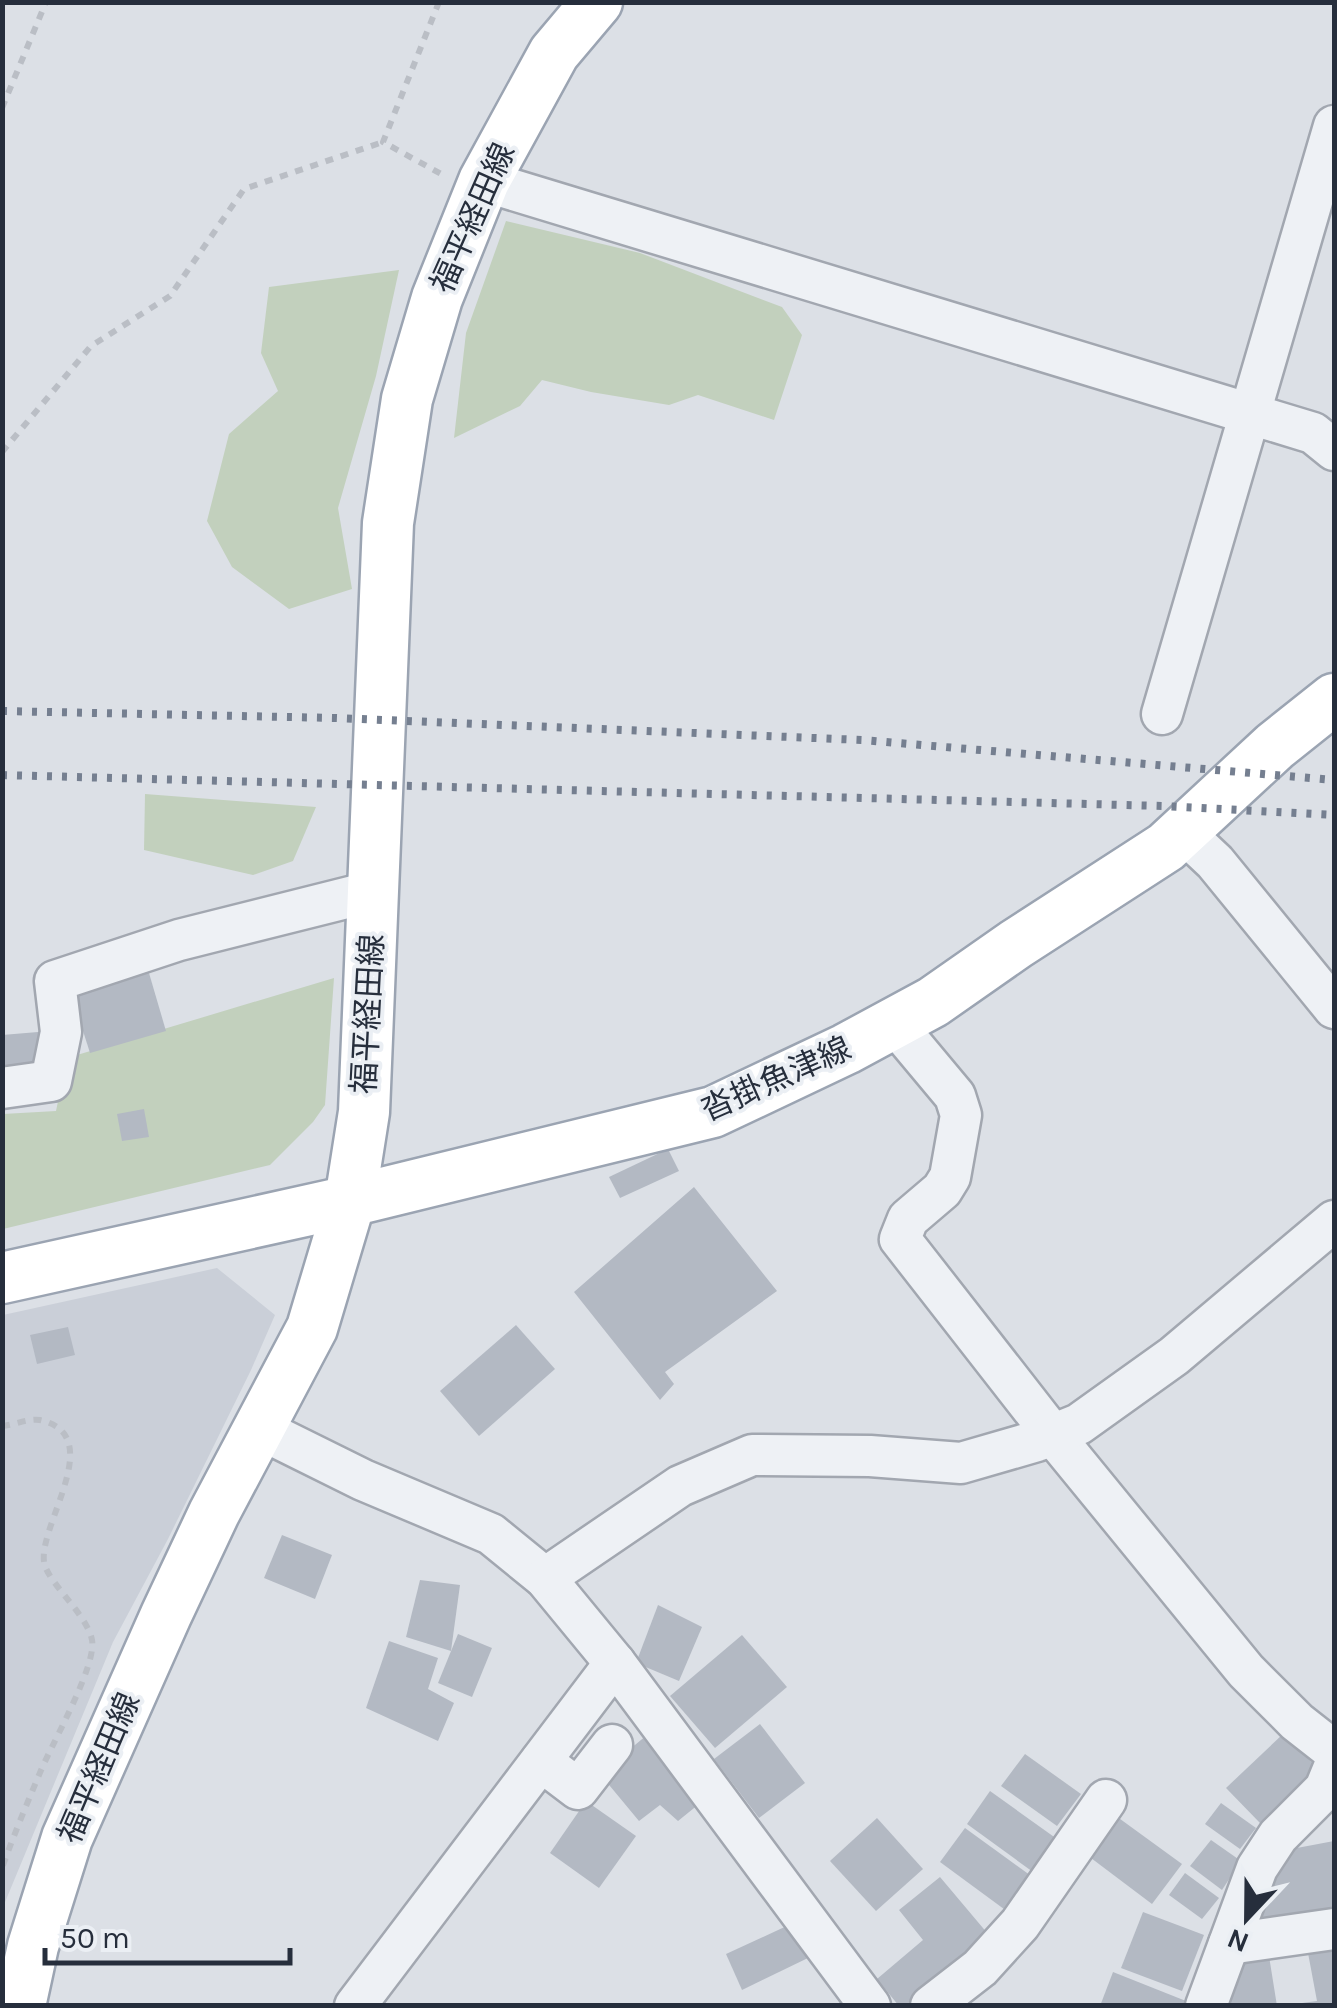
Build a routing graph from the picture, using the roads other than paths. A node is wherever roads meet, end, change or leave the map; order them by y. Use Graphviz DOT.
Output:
graph roads {
  1 [pos="597,2"];
  2 [pos="1334,126"];
  3 [pos="484,181"];
  4 [pos="1249,414"];
  5 [pos="1334,450"];
  6 [pos="1334,699"];
  7 [pos="1162,714"];
  8 [pos="1182,831"];
  9 [pos="374,891"];
  10 [pos="1334,1008"];
  11 [pos="894,1023"];
  12 [pos="2,1088"];
  13 [pos="350,1201"];
  14 [pos="1334,1222"];
  15 [pos="2,1278"];
  16 [pos="258,1428"];
  17 [pos="1053,1435"];
  18 [pos="546,1578"];
  19 [pos="615,1663"];
  20 [pos="612,1745"];
  21 [pos="1334,1750"];
  22 [pos="541,1760"];
  23 [pos="1331,1782"];
  24 [pos="1106,1800"];
  25 [pos="1334,1929"];
  26 [pos="1229,1944"];
  27 [pos="20,2006"];
  28 [pos="355,2006"];
  29 [pos="870,2006"];
  30 [pos="931,2006"];
  31 [pos="1206,2006"];
  1 -- 3 [label="main road, 福平経田線"];
  2 -- 4 [label="street"];
  3 -- 4 [label="street"];
  3 -- 9 [label="main road, 福平経田線"];
  4 -- 5 [label="street"];
  4 -- 7 [label="street"];
  6 -- 8 [label="main road, 沓掛魚津線"];
  8 -- 10 [label="street"];
  8 -- 11 [label="main road, 沓掛魚津線"];
  9 -- 12 [label="street"];
  9 -- 13 [label="main road, 福平経田線"];
  11 -- 13 [label="main road, 沓掛魚津線"];
  11 -- 17 [label="street"];
  13 -- 15 [label="main road, 沓掛魚津線"];
  13 -- 16 [label="main road, 福平経田線"];
  14 -- 17 [label="street"];
  16 -- 18 [label="street"];
  16 -- 27 [label="main road, 福平経田線"];
  17 -- 18 [label="street"];
  17 -- 21 [label="street"];
  18 -- 19 [label="street"];
  19 -- 22 [label="street"];
  19 -- 29 [label="street"];
  20 -- 22 [label="street"];
  22 -- 28 [label="street"];
  23 -- 26 [label="street"];
  24 -- 30 [label="street"];
  25 -- 26 [label="street"];
  26 -- 31 [label="street"];
}
